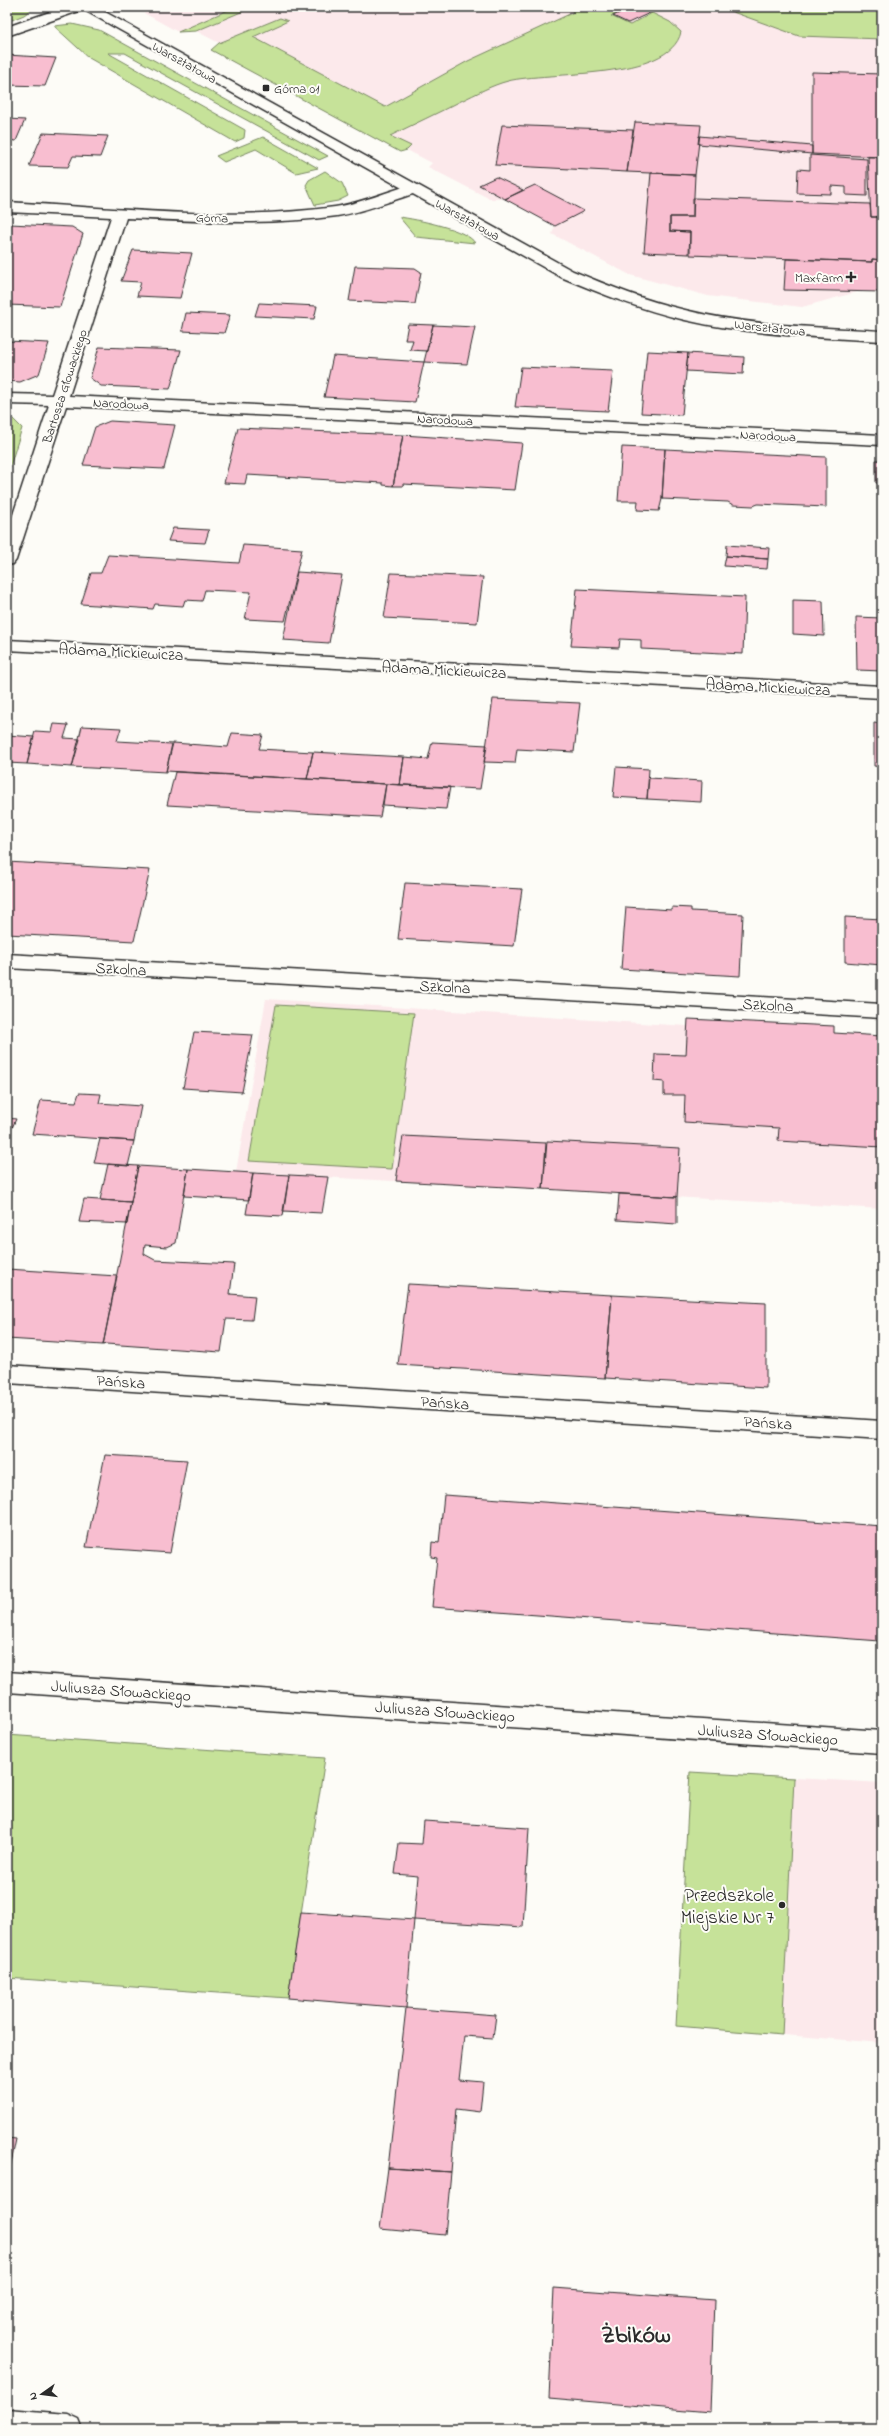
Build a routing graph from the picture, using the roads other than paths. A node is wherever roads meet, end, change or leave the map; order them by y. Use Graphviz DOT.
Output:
graph roads {
  1 [pos="77,7"];
  2 [pos="86,7"];
  3 [pos="7,32"];
  4 [pos="414,189"];
  5 [pos="7,207"];
  6 [pos="120,213"];
  7 [pos="882,336"];
  8 [pos="7,399"];
  9 [pos="59,400"];
  10 [pos="882,440"];
  11 [pos="7,560"];
  12 [pos="7,645"];
  13 [pos="882,692"];
  14 [pos="7,961"];
  15 [pos="882,1011"];
  16 [pos="7,1374"];
  17 [pos="882,1430"];
  18 [pos="7,1682"];
  19 [pos="882,1742"];
  20 [pos="7,2424"];
  21 [pos="68,2429"];
  1 -- 3 [label="street"];
  2 -- 4 [label="street, Warsztatowa"];
  4 -- 6 [label="street, Górna"];
  4 -- 7 [label="street, Warsztatowa"];
  5 -- 6 [label="street, Górna"];
  6 -- 9 [label="street, Bartosza Głowackiego"];
  8 -- 9 [label="street, Narodowa"];
  9 -- 10 [label="street, Narodowa"];
  9 -- 11 [label="street, Bartosza Głowackiego"];
  12 -- 13 [label="street, Adama Mickiewicza"];
  14 -- 15 [label="street, Szkolna"];
  16 -- 17 [label="street, Pańska"];
  18 -- 19 [label="street, Juliusza Słowackiego"];
  20 -- 21 [label="street"];
}
